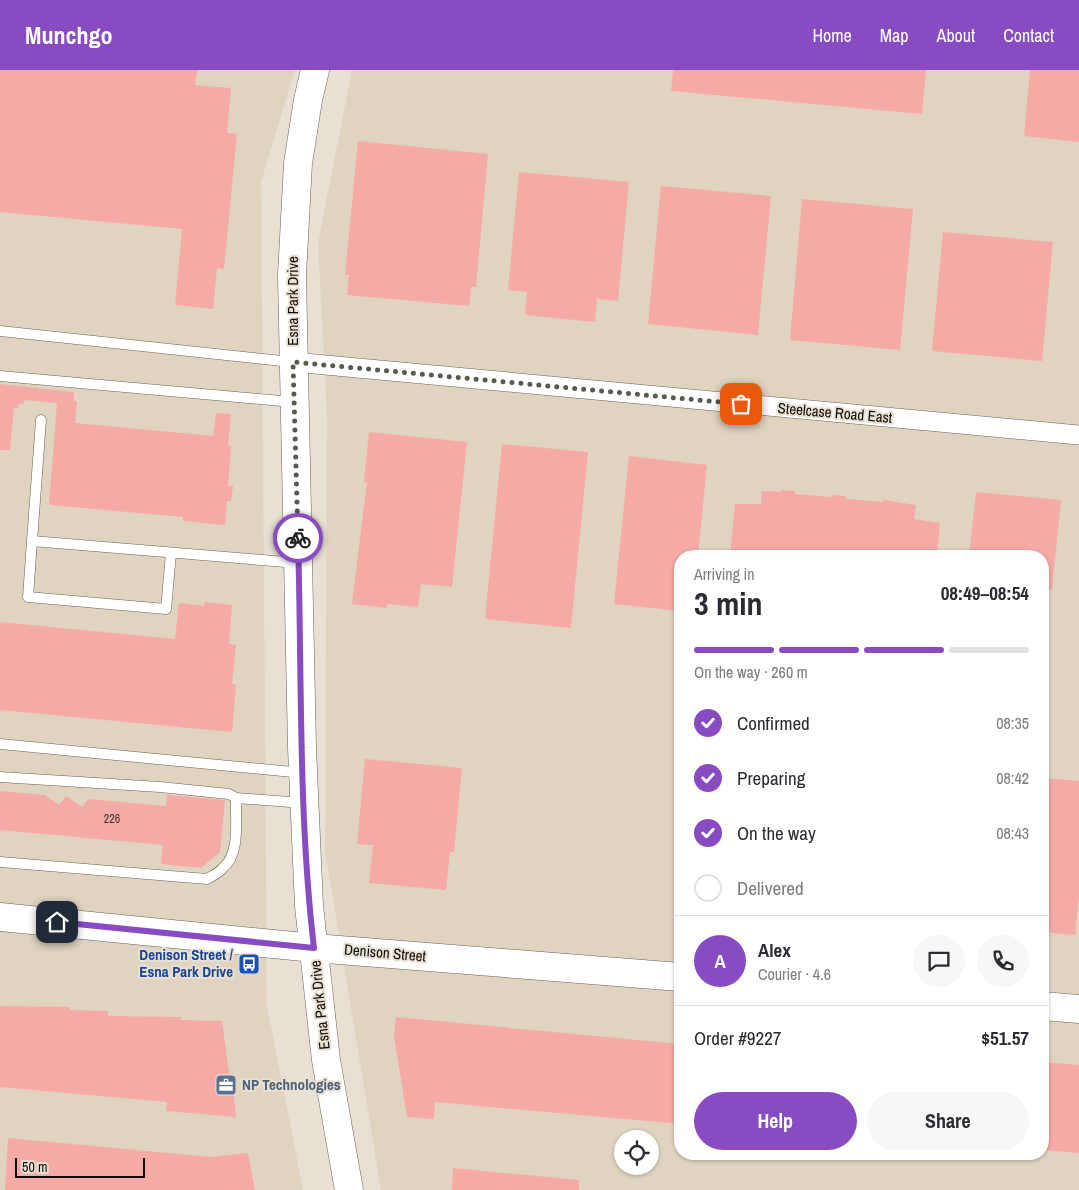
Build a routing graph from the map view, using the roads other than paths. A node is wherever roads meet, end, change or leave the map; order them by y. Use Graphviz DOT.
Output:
graph roads {
  1 [pos="315,70"];
  2 [pos="0,331"];
  3 [pos="293,362"];
  4 [pos="0,376"];
  5 [pos="294,403"];
  6 [pos="41,420"];
  7 [pos="1079,436"];
  8 [pos="32,541"];
  9 [pos="171,553"];
  10 [pos="299,563"];
  11 [pos="0,744"];
  12 [pos="303,773"];
  13 [pos="0,777"];
  14 [pos="236,798"];
  15 [pos="304,803"];
  16 [pos="0,862"];
  17 [pos="0,917"];
  18 [pos="314,948"];
  19 [pos="674,977"];
  20 [pos="1049,1007"];
  21 [pos="1079,1009"];
  22 [pos="349,1190"];
  1 -- 3 [label="street, Esna Park Drive"];
  2 -- 3 [label="lane"];
  3 -- 5 [label="street, Esna Park Drive"];
  3 -- 7 [label="street, Steelcase Road East"];
  4 -- 5 [label="lane"];
  5 -- 10 [label="street, Esna Park Drive"];
  6 -- 8 [label="lane"];
  8 -- 9 [label="lane"];
  8 -- 9 [label="lane"];
  9 -- 10 [label="lane"];
  10 -- 12 [label="street, Esna Park Drive"];
  11 -- 12 [label="lane"];
  12 -- 15 [label="street, Esna Park Drive"];
  13 -- 14 [label="lane"];
  14 -- 15 [label="lane"];
  14 -- 16 [label="lane"];
  15 -- 18 [label="street, Esna Park Drive"];
  17 -- 18 [label="street, Denison Street"];
  18 -- 19 [label="street, Denison Street"];
  18 -- 22 [label="street, Esna Park Drive"];
  20 -- 21 [label="street"];
}
